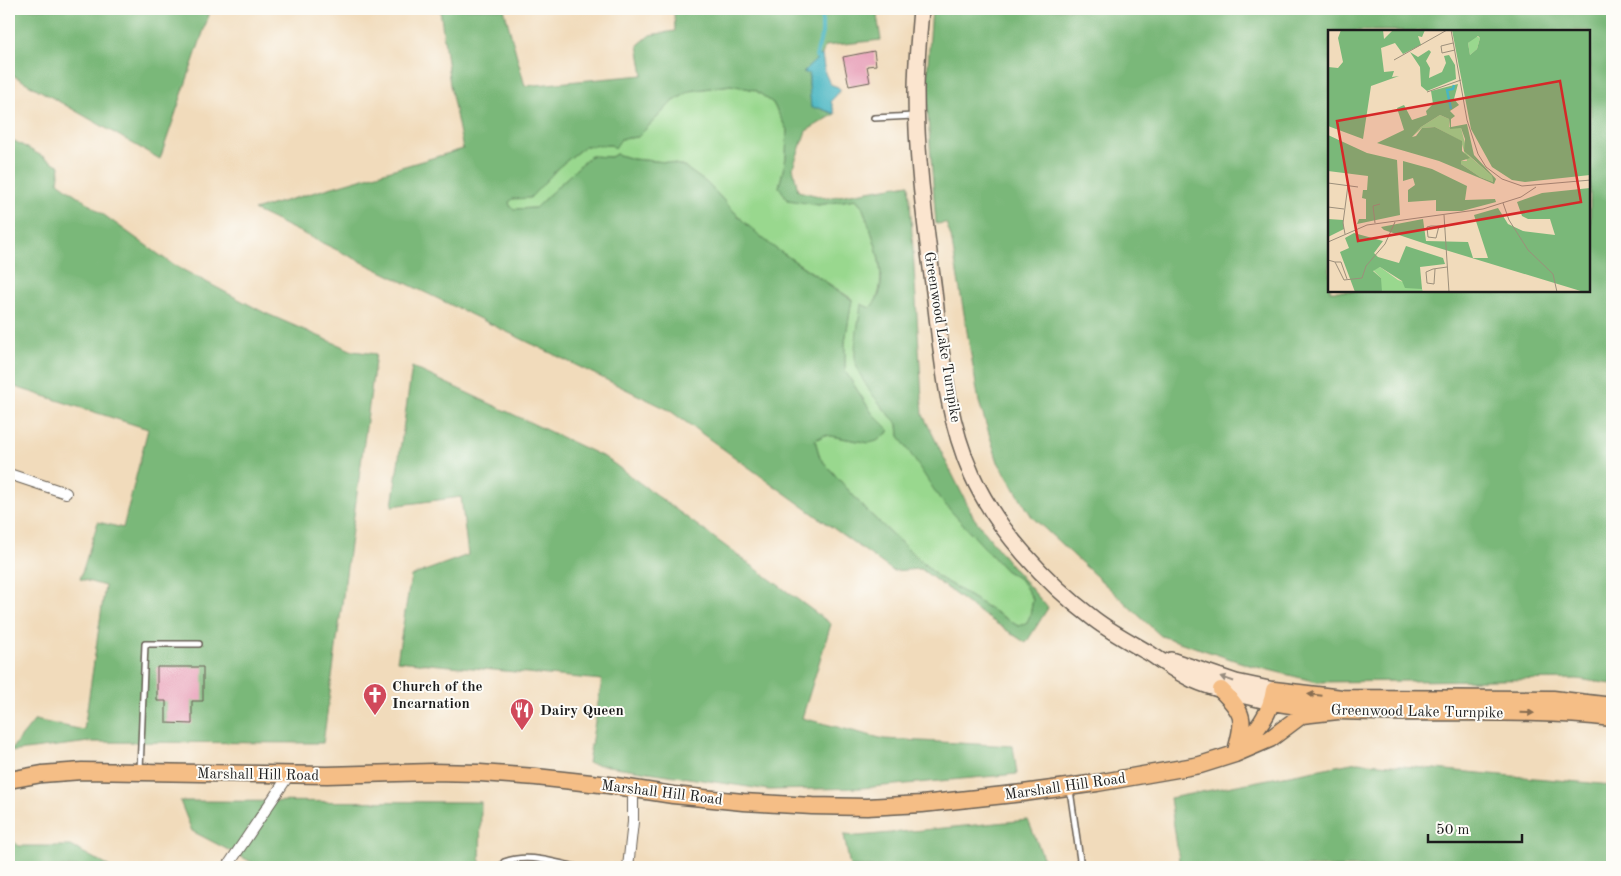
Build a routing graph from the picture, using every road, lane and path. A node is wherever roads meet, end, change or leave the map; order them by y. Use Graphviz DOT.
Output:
graph roads {
  1 [pos="920,9"];
  2 [pos="917,116"];
  3 [pos="874,118"];
  4 [pos="9,474"];
  5 [pos="66,492"];
  6 [pos="199,644"];
  7 [pos="1144,650"];
  8 [pos="1221,690"];
  9 [pos="1273,696"];
  10 [pos="1612,706"];
  11 [pos="1338,711"];
  12 [pos="1612,718"];
  13 [pos="1235,754"];
  14 [pos="140,771"];
  15 [pos="289,775"];
  16 [pos="9,780"];
  17 [pos="1069,787"];
  18 [pos="634,789"];
  19 [pos="227,867"];
  20 [pos="501,867"];
  21 [pos="576,867"];
  22 [pos="628,867"];
  23 [pos="1082,867"];
  1 -- 2 [label="main road, Greenwood Lake Turnpike"];
  2 -- 3 [label="lane"];
  2 -- 7 [label="main road, Greenwood Lake Turnpike"];
  4 -- 5 [label="street"];
  6 -- 14 [label="lane"];
  7 -- 8 [label="main road, Greenwood Lake Turnpike"];
  9 -- 7 [label="main road, Greenwood Lake Turnpike, one-way"];
  8 -- 9 [label="main road, Greenwood Lake Turnpike"];
  8 -- 13 [label="main road"];
  10 -- 9 [label="main road, Greenwood Lake Turnpike, one-way"];
  9 -- 11 [label="main road, Greenwood Lake Turnpike"];
  9 -- 13 [label="main road, Marshall Hill Road"];
  11 -- 12 [label="main road, Greenwood Lake Turnpike, one-way"];
  11 -- 13 [label="main road"];
  13 -- 17 [label="main road, Marshall Hill Road"];
  14 -- 15 [label="main road, Marshall Hill Road"];
  14 -- 16 [label="main road, Marshall Hill Road"];
  15 -- 18 [label="main road, Marshall Hill Road"];
  15 -- 19 [label="street"];
  17 -- 18 [label="main road, Marshall Hill Road"];
  17 -- 23 [label="lane"];
  18 -- 22 [label="street"];
  20 -- 21 [label="lane"];
}
